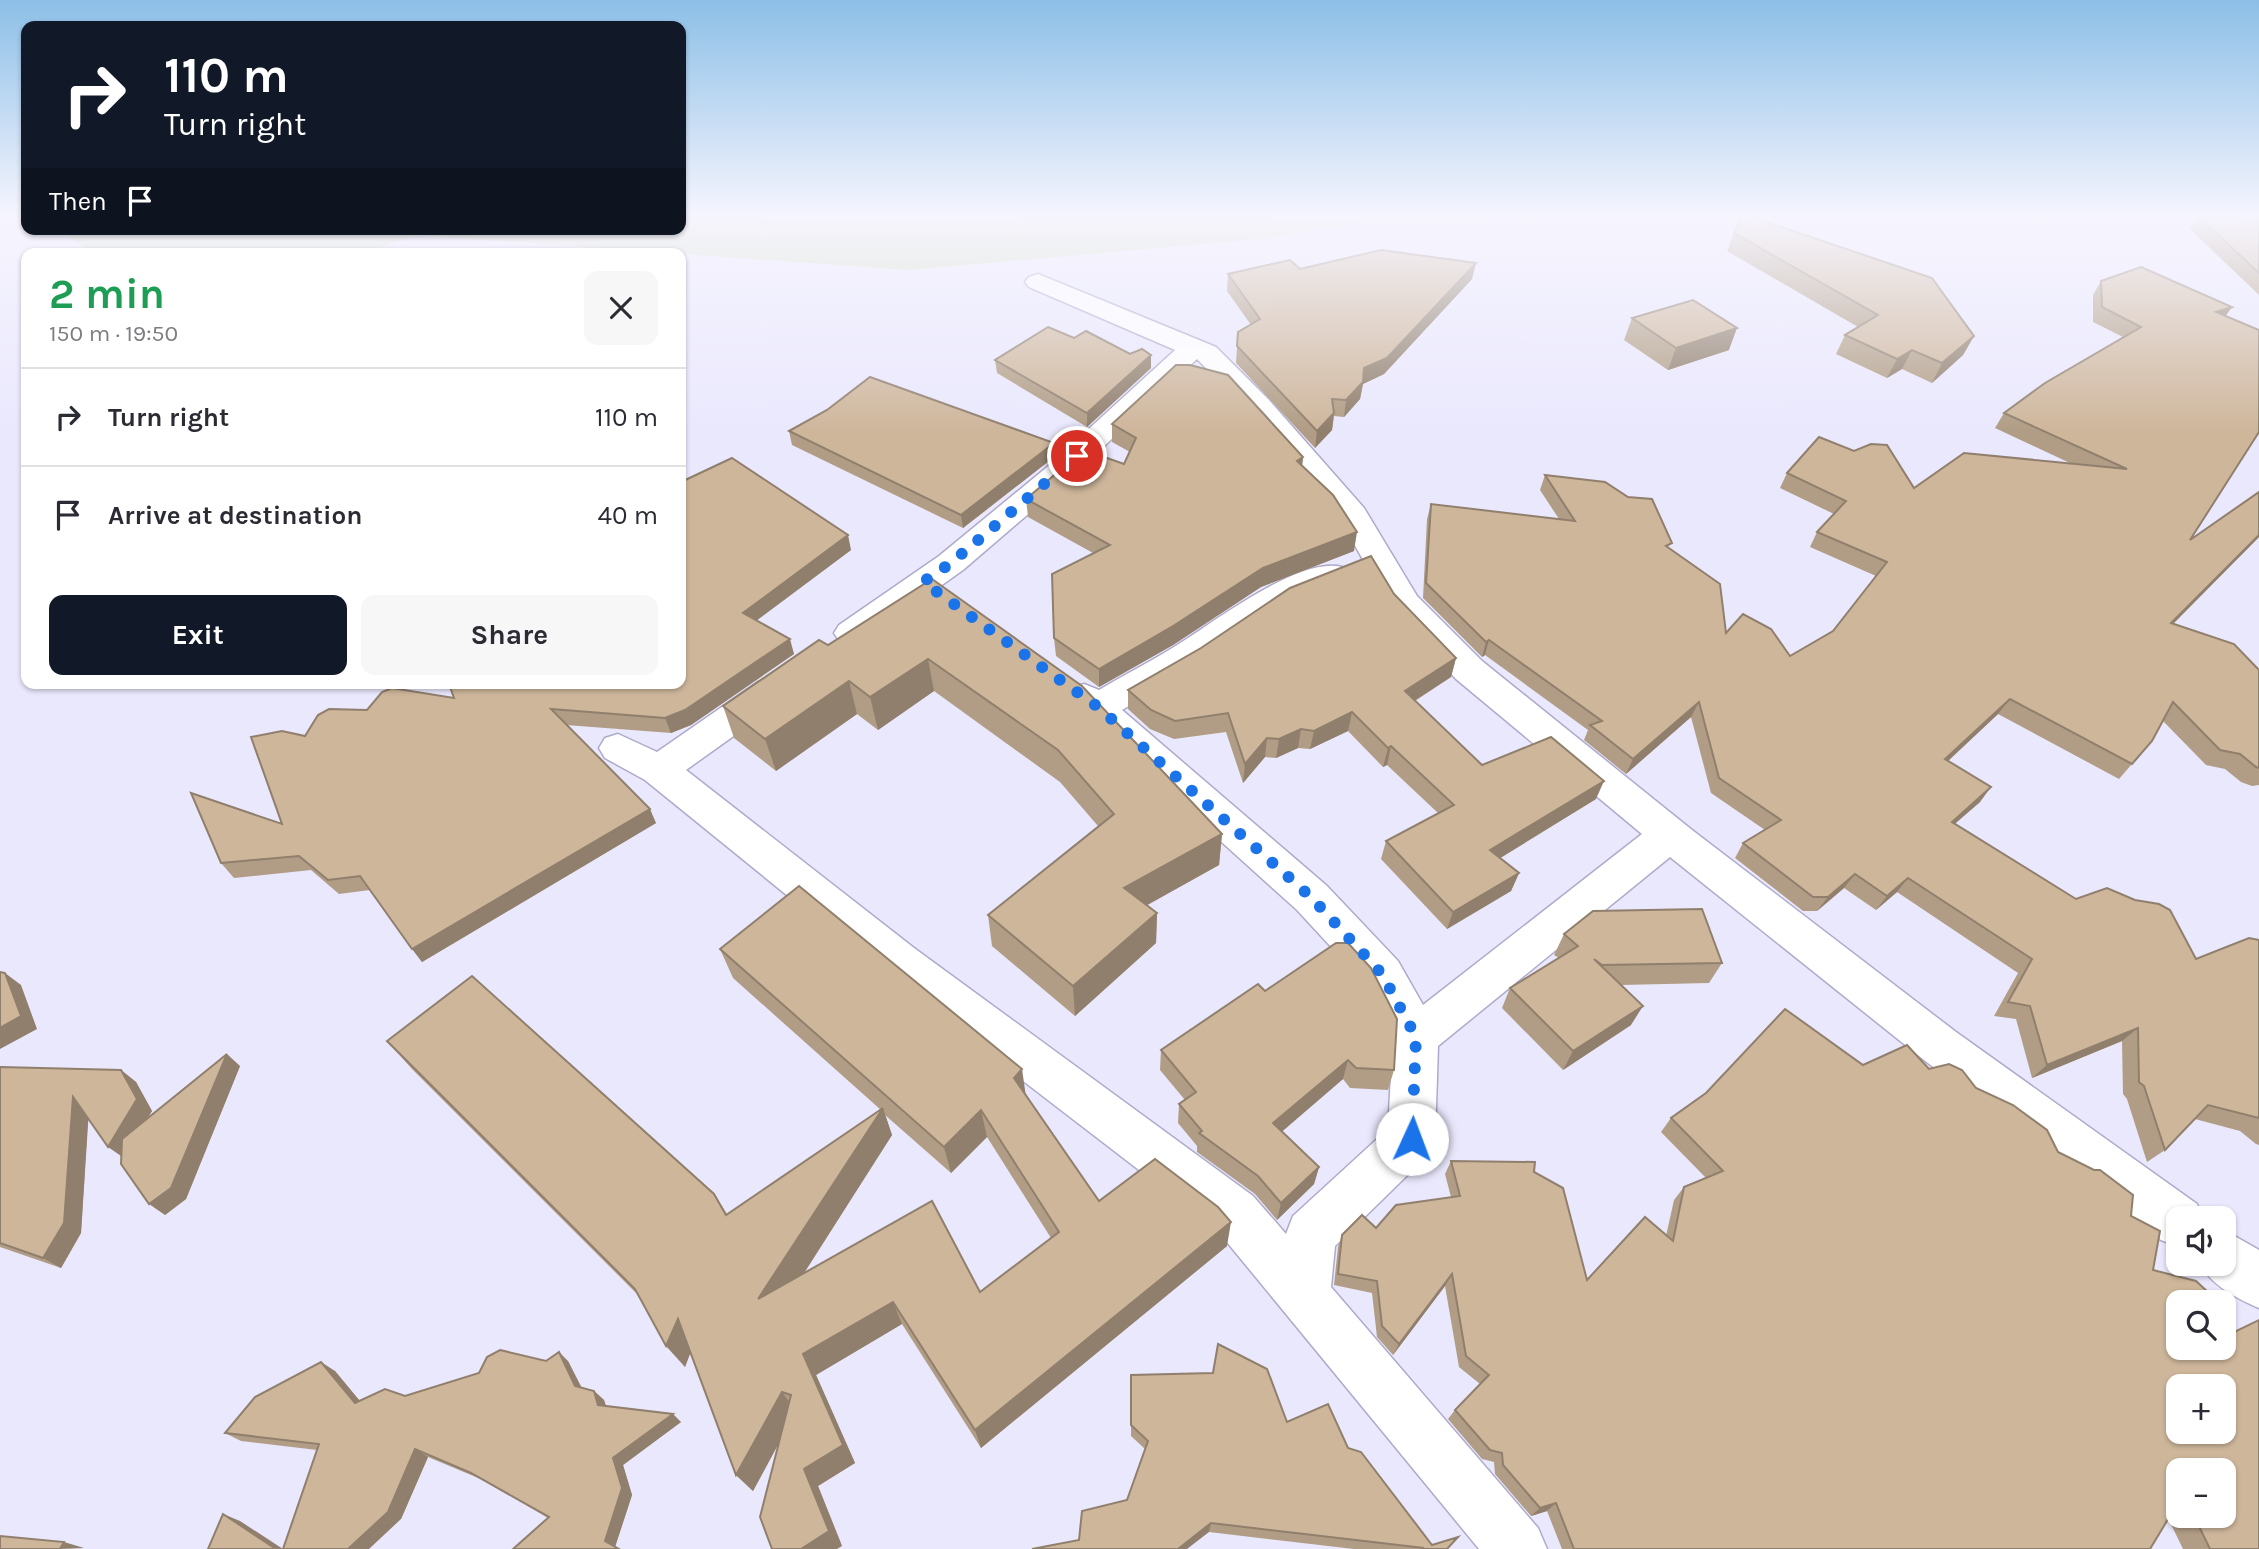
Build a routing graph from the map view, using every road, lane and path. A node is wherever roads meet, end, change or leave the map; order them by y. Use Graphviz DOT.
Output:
graph roads {
  1 [pos="1048,286"];
  2 [pos="1193,348"];
  3 [pos="1377,556"];
  4 [pos="1055,676"];
  5 [pos="1098,707"];
  6 [pos="618,748"];
  7 [pos="659,770"];
  8 [pos="1670,834"];
  9 [pos="1416,1037"];
  10 [pos="2166,1212"];
  11 [pos="2236,1265"];
  12 [pos="2259,1282"];
  13 [pos="1304,1296"];
  14 [pos="1517,1549"];
  1 -- 2 [label="street"];
  2 -- 3 [label="street"];
  2 -- 7 [label="street"];
  3 -- 5 [label="street"];
  3 -- 8 [label="street"];
  4 -- 5 [label="street"];
  5 -- 9 [label="street"];
  6 -- 7 [label="street"];
  7 -- 13 [label="street"];
  8 -- 9 [label="street"];
  8 -- 10 [label="street"];
  9 -- 13 [label="street"];
  11 -- 12 [label="street"];
  13 -- 14 [label="street"];
}
